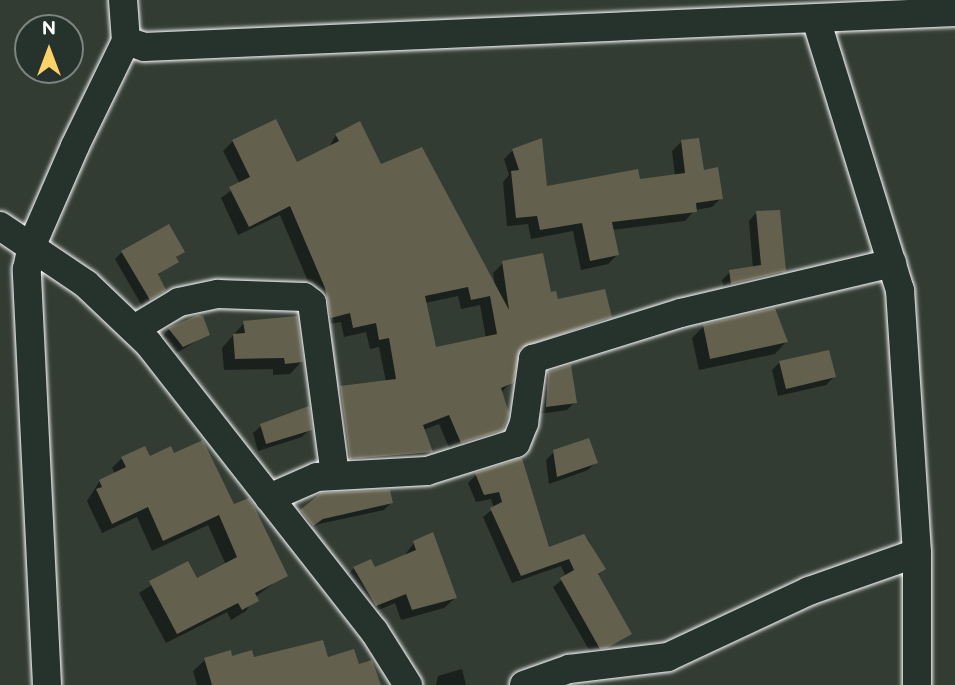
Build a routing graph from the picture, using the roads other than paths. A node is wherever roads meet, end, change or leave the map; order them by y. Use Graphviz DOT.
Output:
graph roads {
  1 [pos="123,0"];
  2 [pos="618,12"];
  3 [pos="955,12"];
  4 [pos="816,19"];
  5 [pos="126,41"];
  6 [pos="0,226"];
  7 [pos="32,244"];
  8 [pos="892,262"];
  9 [pos="134,329"];
  10 [pos="335,475"];
  11 [pos="269,498"];
  12 [pos="917,553"];
  13 [pos="47,685"];
  14 [pos="408,685"];
  15 [pos="524,685"];
  16 [pos="917,685"];
  1 -- 5 [label="street"];
  2 -- 4 [label="street"];
  2 -- 5 [label="street"];
  3 -- 4 [label="street"];
  4 -- 8 [label="street"];
  5 -- 7 [label="street"];
  6 -- 7 [label="street"];
  7 -- 9 [label="street"];
  7 -- 13 [label="street"];
  8 -- 10 [label="street"];
  8 -- 12 [label="street"];
  9 -- 10 [label="street"];
  9 -- 11 [label="street"];
  10 -- 11 [label="street"];
  11 -- 14 [label="street"];
  12 -- 15 [label="street"];
  12 -- 16 [label="street"];
}
